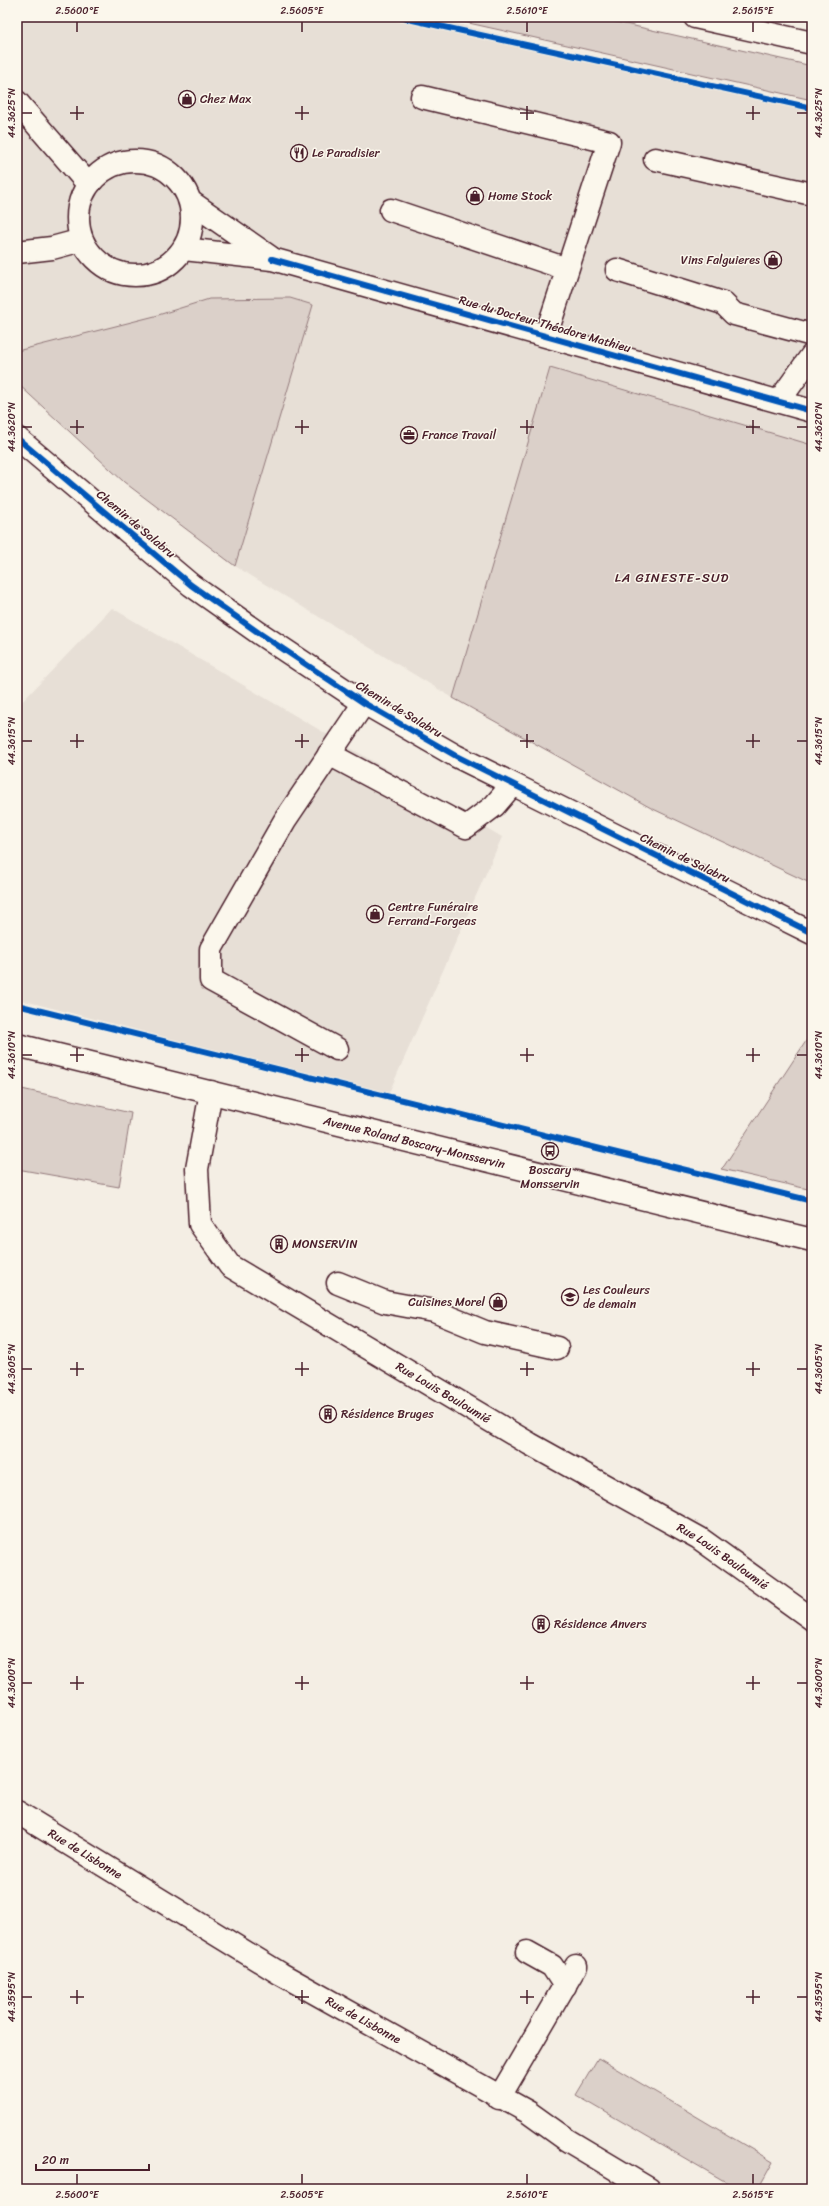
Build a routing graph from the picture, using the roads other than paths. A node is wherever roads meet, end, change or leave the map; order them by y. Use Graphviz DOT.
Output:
graph roads {
  1 [pos="695,17"];
  2 [pos="812,43"];
  3 [pos="422,97"];
  4 [pos="17,102"];
  5 [pos="655,159"];
  6 [pos="88,184"];
  7 [pos="812,194"];
  8 [pos="191,202"];
  9 [pos="391,210"];
  10 [pos="82,240"];
  11 [pos="184,249"];
  12 [pos="17,252"];
  13 [pos="272,259"];
  14 [pos="567,269"];
  15 [pos="617,270"];
  16 [pos="546,335"];
  17 [pos="812,335"];
  18 [pos="812,355"];
  19 [pos="779,401"];
  20 [pos="812,411"];
  21 [pos="17,438"];
  22 [pos="364,703"];
  23 [pos="330,754"];
  24 [pos="512,785"];
  25 [pos="812,932"];
  26 [pos="17,1045"];
  27 [pos="337,1049"];
  28 [pos="211,1092"];
  29 [pos="812,1240"];
  30 [pos="338,1282"];
  31 [pos="557,1348"];
  32 [pos="812,1619"];
  33 [pos="17,1812"];
  34 [pos="527,1952"];
  35 [pos="576,1966"];
  36 [pos="565,1986"];
  37 [pos="499,2098"];
  38 [pos="649,2189"];
  1 -- 2 [label="street"];
  3 -- 14 [label="street"];
  4 -- 6 [label="street"];
  5 -- 7 [label="street"];
  6 -- 8 [label="street, Rue du Docteur Théodore Mathieu"];
  6 -- 10 [label="street, Rue du Docteur Théodore Mathieu"];
  8 -- 11 [label="street, Rue du Docteur Théodore Mathieu"];
  8 -- 13 [label="street, Rue du Docteur Théodore Mathieu"];
  9 -- 14 [label="street"];
  10 -- 11 [label="street, Rue du Docteur Théodore Mathieu"];
  10 -- 12 [label="street"];
  11 -- 13 [label="street, Rue du Docteur Théodore Mathieu"];
  13 -- 16 [label="street, Rue du Docteur Théodore Mathieu"];
  14 -- 16 [label="street"];
  15 -- 17 [label="street"];
  16 -- 19 [label="street, Rue du Docteur Théodore Mathieu"];
  18 -- 19 [label="street"];
  19 -- 20 [label="street, Rue du Docteur Théodore Mathieu"];
  21 -- 22 [label="street, Chemin de Salabru"];
  22 -- 23 [label="street"];
  22 -- 24 [label="street, Chemin de Salabru"];
  23 -- 24 [label="street"];
  23 -- 27 [label="street"];
  24 -- 25 [label="street, Chemin de Salabru"];
  26 -- 28 [label="street, Avenue Roland Boscary-Monsservin"];
  28 -- 29 [label="street, Avenue Roland Boscary-Monsservin"];
  28 -- 32 [label="street, Rue Louis Bouloumié"];
  30 -- 31 [label="street"];
  33 -- 37 [label="street, Rue de Lisbonne"];
  34 -- 36 [label="street"];
  35 -- 36 [label="street"];
  36 -- 37 [label="street"];
  37 -- 38 [label="street, Rue de Lisbonne"];
}
